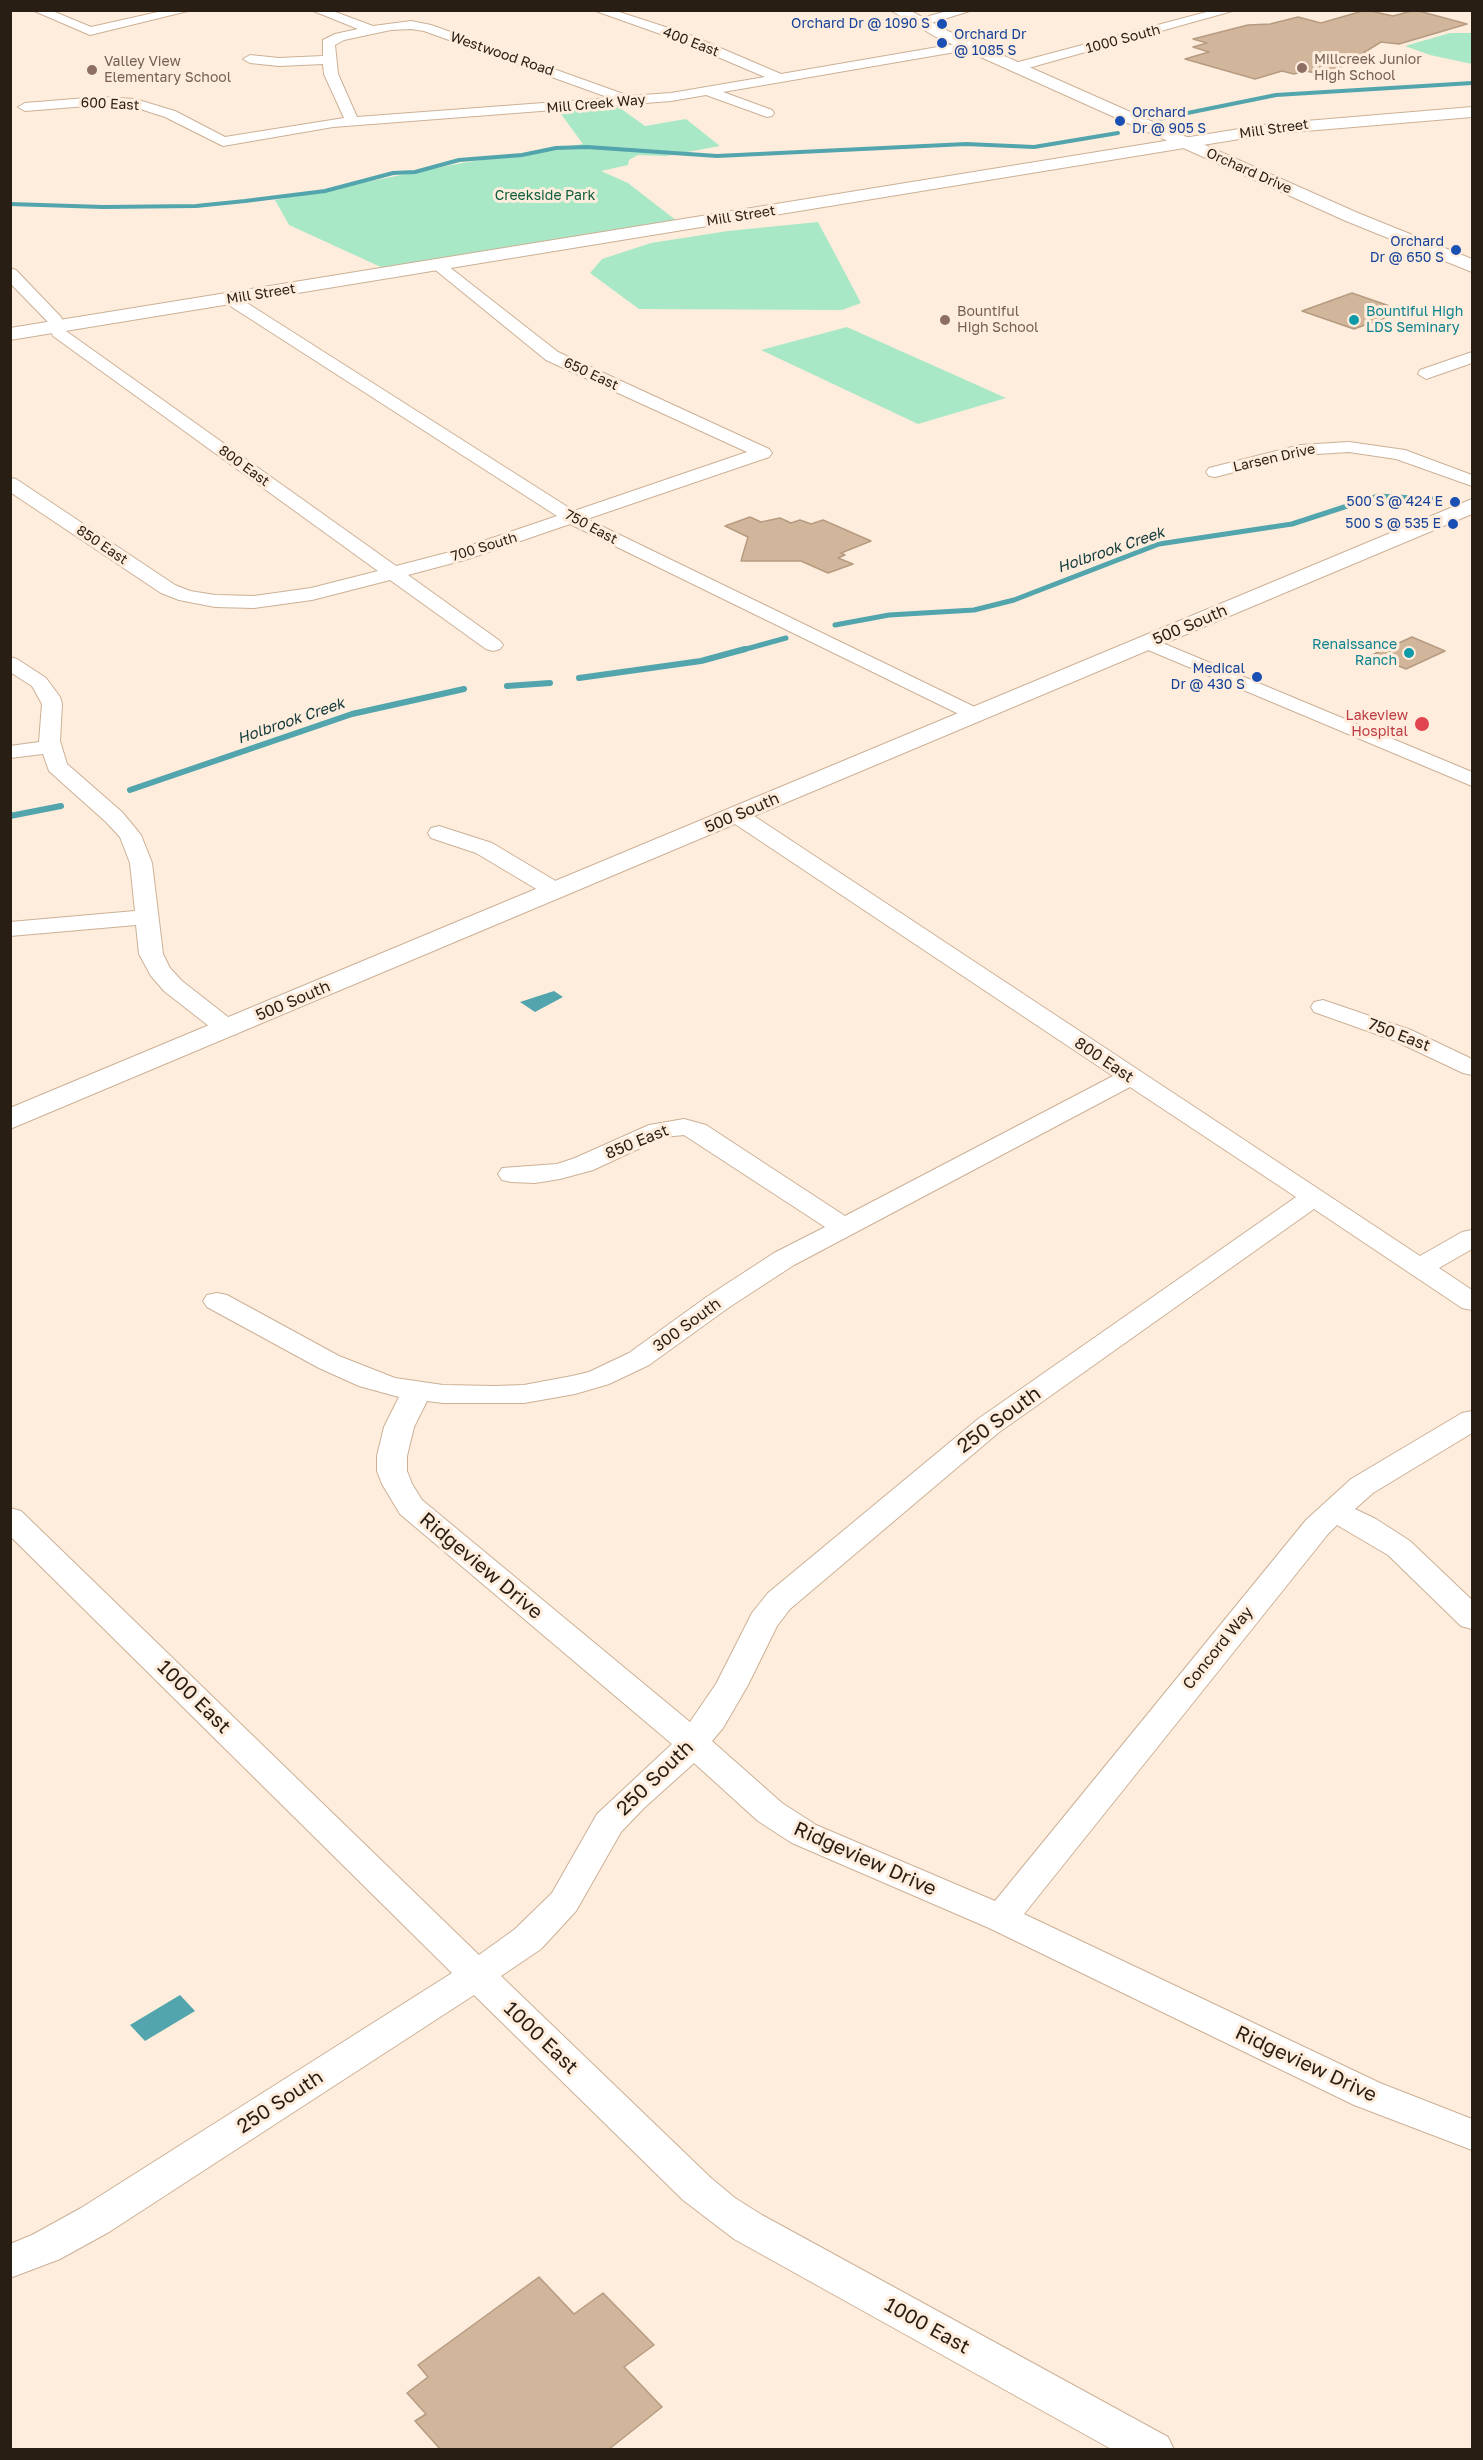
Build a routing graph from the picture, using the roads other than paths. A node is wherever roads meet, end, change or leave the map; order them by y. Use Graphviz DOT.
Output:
graph roads {
  1 [pos="39,10"];
  2 [pos="186,10"];
  3 [pos="317,10"];
  4 [pos="599,10"];
  5 [pos="897,10"];
  6 [pos="967,10"];
  7 [pos="1230,10"];
  8 [pos="918,22"];
  9 [pos="372,30"];
  10 [pos="968,46"];
  11 [pos="250,59"];
  12 [pos="329,60"];
  13 [pos="1016,67"];
  14 [pos="781,79"];
  15 [pos="710,92"];
  16 [pos="629,101"];
  17 [pos="25,107"];
  18 [pos="1473,112"];
  19 [pos="767,113"];
  20 [pos="352,122"];
  21 [pos="222,142"];
  22 [pos="1187,143"];
  23 [pos="438,265"];
  24 [pos="1473,266"];
  25 [pos="10,273"];
  26 [pos="230,299"];
  27 [pos="57,327"];
  28 [pos="10,334"];
  29 [pos="1473,357"];
  30 [pos="1426,374"];
  31 [pos="763,453"];
  32 [pos="1215,472"];
  33 [pos="1473,481"];
  34 [pos="10,483"];
  35 [pos="1473,506"];
  36 [pos="572,518"];
  37 [pos="393,573"];
  38 [pos="198,598"];
  39 [pos="1148,643"];
  40 [pos="493,645"];
  41 [pos="10,663"];
  42 [pos="976,715"];
  43 [pos="50,747"];
  44 [pos="10,752"];
  45 [pos="1473,780"];
  46 [pos="737,815"];
  47 [pos="439,833"];
  48 [pos="556,891"];
  49 [pos="147,917"];
  50 [pos="10,929"];
  51 [pos="1323,1007"];
  52 [pos="228,1029"];
  53 [pos="1473,1068"];
  54 [pos="1130,1077"];
  55 [pos="10,1120"];
  56 [pos="511,1174"];
  57 [pos="1313,1197"];
  58 [pos="845,1228"];
  59 [pos="1473,1238"];
  60 [pos="1420,1267"];
  61 [pos="217,1301"];
  62 [pos="1473,1302"];
  63 [pos="417,1391"];
  64 [pos="1473,1420"];
  65 [pos="1333,1511"];
  66 [pos="15,1529"];
  67 [pos="1473,1618"];
  68 [pos="692,1743"];
  69 [pos="1001,1918"];
  70 [pos="477,1976"];
  71 [pos="1473,2135"];
  72 [pos="10,2261"];
  73 [pos="1152,2450"];
  1 -- 2 [label="street"];
  3 -- 9 [label="street"];
  4 -- 14 [label="street, 400 East"];
  5 -- 8 [label="street, Orchard Drive"];
  6 -- 8 [label="street"];
  7 -- 13 [label="street, 1000 South"];
  8 -- 10 [label="street, Orchard Drive"];
  9 -- 12 [label="street, Westwood Road"];
  9 -- 16 [label="street, Westwood Road"];
  10 -- 13 [label="street, Orchard Drive"];
  10 -- 14 [label="street, Mill Creek Way"];
  11 -- 12 [label="street"];
  12 -- 20 [label="street"];
  13 -- 22 [label="street, Orchard Drive"];
  14 -- 15 [label="street, Mill Creek Way"];
  15 -- 16 [label="street, Mill Creek Way"];
  15 -- 19 [label="street"];
  16 -- 20 [label="street, Mill Creek Way"];
  17 -- 21 [label="street, 600 East"];
  18 -- 22 [label="street, Mill Street"];
  20 -- 21 [label="street, Mill Creek Way"];
  22 -- 23 [label="street, Mill Street"];
  22 -- 24 [label="street, Orchard Drive"];
  23 -- 26 [label="street, Mill Street"];
  23 -- 31 [label="street, 650 East"];
  25 -- 27 [label="street, 800 East"];
  26 -- 27 [label="street, Mill Street"];
  26 -- 36 [label="street, 750 East"];
  27 -- 28 [label="street, Mill Street"];
  27 -- 37 [label="street, 800 East"];
  29 -- 30 [label="street"];
  31 -- 36 [label="street, 700 South"];
  32 -- 33 [label="street, Larsen Drive"];
  34 -- 38 [label="street, 850 East"];
  35 -- 39 [label="street, 500 South"];
  36 -- 37 [label="street, 700 South"];
  36 -- 42 [label="street, 750 East"];
  37 -- 38 [label="street, 700 South"];
  37 -- 40 [label="street, 800 East"];
  39 -- 42 [label="street, 500 South"];
  39 -- 45 [label="street"];
  41 -- 43 [label="street"];
  42 -- 46 [label="street, 500 South"];
  43 -- 44 [label="street"];
  43 -- 49 [label="street"];
  46 -- 48 [label="street, 500 South"];
  46 -- 54 [label="street, 800 East"];
  47 -- 48 [label="street"];
  48 -- 52 [label="street, 500 South"];
  49 -- 50 [label="street"];
  49 -- 52 [label="street"];
  51 -- 53 [label="street, 750 East"];
  52 -- 55 [label="street, 500 South"];
  54 -- 57 [label="street, 800 East"];
  54 -- 58 [label="street, 300 South"];
  56 -- 58 [label="street, 850 East"];
  57 -- 60 [label="street, 800 East"];
  57 -- 68 [label="street, 250 South"];
  58 -- 63 [label="street, 300 South"];
  59 -- 60 [label="street"];
  60 -- 62 [label="street, 800 East"];
  61 -- 63 [label="street, 300 South"];
  63 -- 68 [label="street, Ridgeview Drive"];
  64 -- 65 [label="street, Concord Way"];
  65 -- 67 [label="street"];
  65 -- 69 [label="street, Concord Way"];
  66 -- 70 [label="street, 1000 East"];
  68 -- 69 [label="street, Ridgeview Drive"];
  68 -- 70 [label="street, 250 South"];
  69 -- 71 [label="street, Ridgeview Drive"];
  70 -- 72 [label="street, 250 South"];
  70 -- 73 [label="street, 1000 East"];
}
